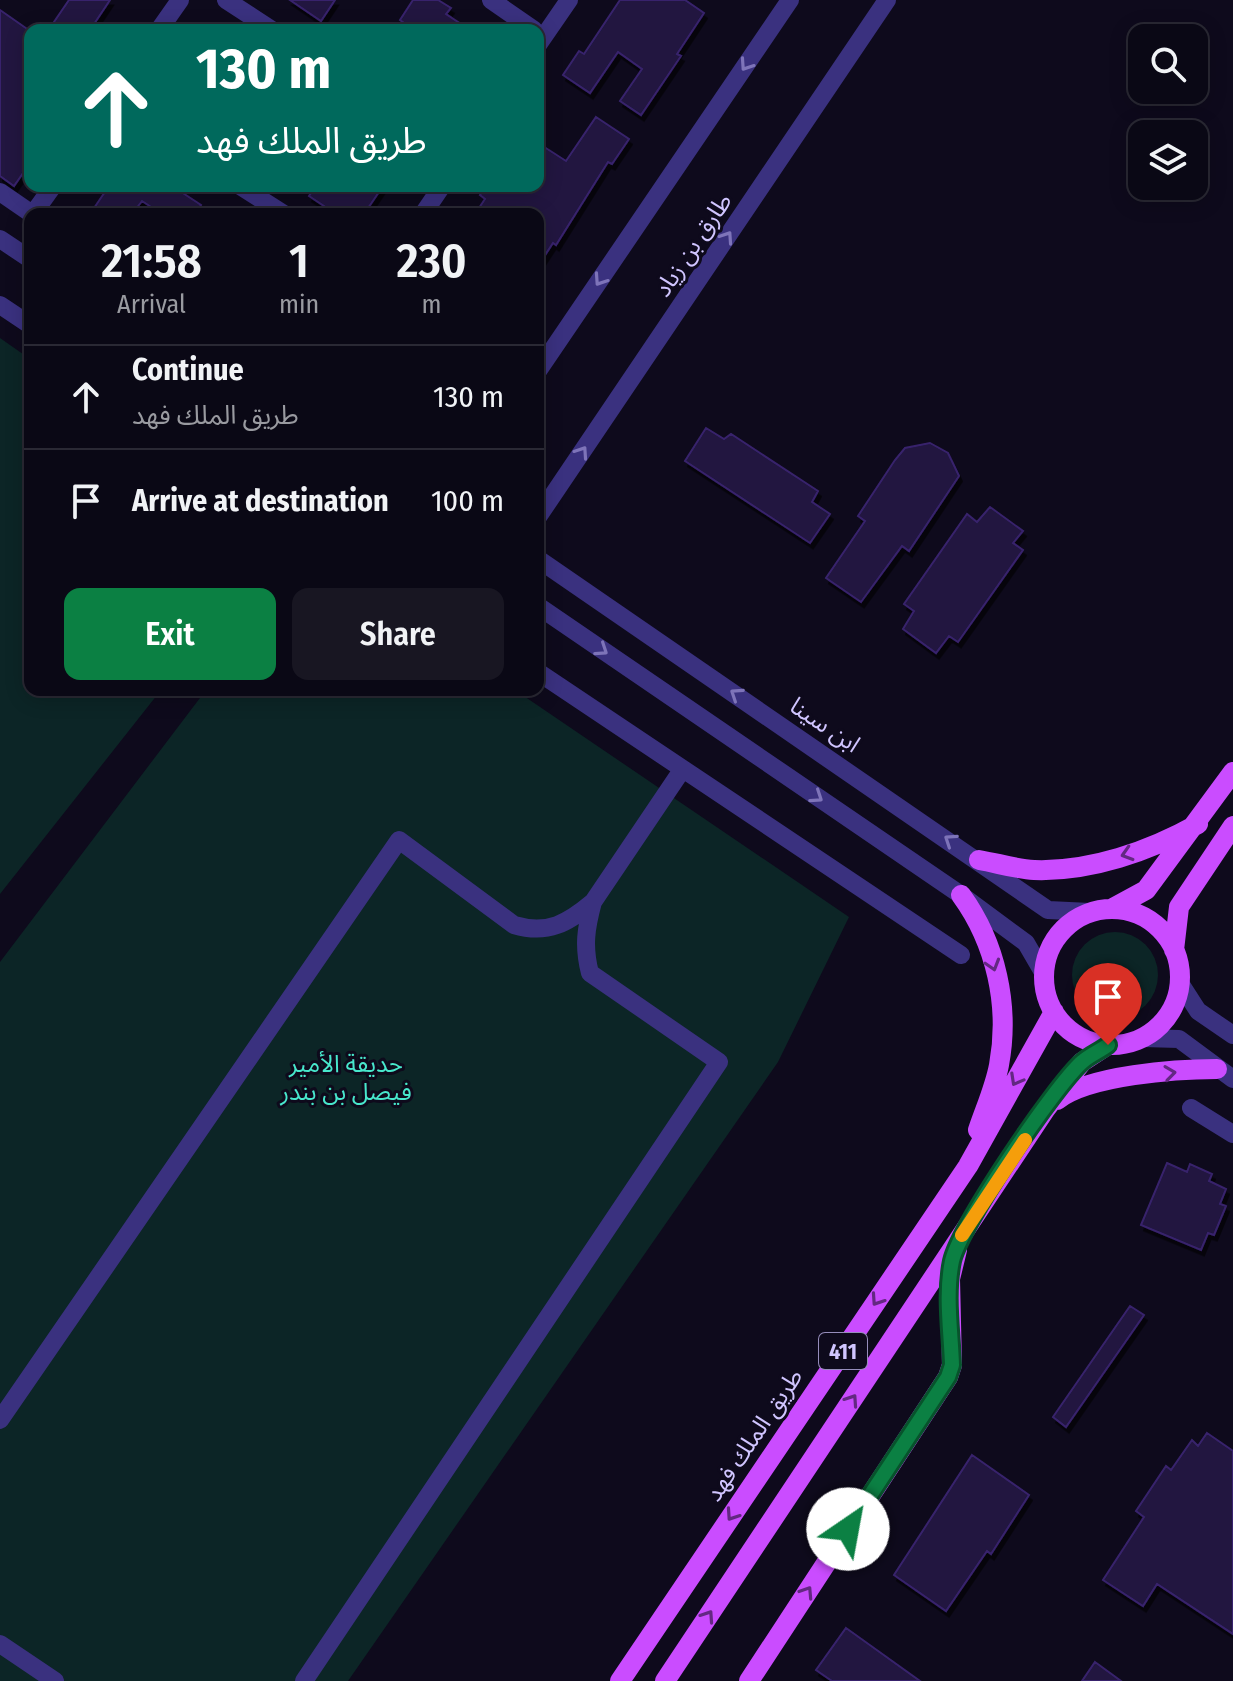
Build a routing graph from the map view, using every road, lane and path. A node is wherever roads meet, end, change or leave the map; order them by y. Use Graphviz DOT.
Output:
graph roads {
  1 [pos="180,0"];
  2 [pos="226,0"];
  3 [pos="491,0"];
  4 [pos="569,0"];
  5 [pos="790,0"];
  6 [pos="887,0"];
  7 [pos="163,24"];
  8 [pos="263,24"];
  9 [pos="523,24"];
  10 [pos="544,30"];
  11 [pos="0,192"];
  12 [pos="249,192"];
  13 [pos="24,208"];
  14 [pos="275,208"];
  15 [pos="0,239"];
  16 [pos="24,255"];
  17 [pos="0,305"];
  18 [pos="24,321"];
  19 [pos="544,362"];
  20 [pos="544,508"];
  21 [pos="544,563"];
  22 [pos="544,610"];
  23 [pos="544,676"];
  24 [pos="682,770"];
  25 [pos="1233,772"];
  26 [pos="1198,824"];
  27 [pos="1231,835"];
  28 [pos="979,860"];
  29 [pos="961,895"];
  30 [pos="593,902"];
  31 [pos="1100,911"];
  32 [pos="1174,950"];
  33 [pos="961,955"];
  34 [pos="1044,974"];
  35 [pos="1180,983"];
  36 [pos="1054,1012"];
  37 [pos="1233,1035"];
  38 [pos="1143,1038"];
  39 [pos="1108,1045"];
  40 [pos="1225,1074"];
  41 [pos="1191,1108"];
  42 [pos="1045,1110"];
  43 [pos="1233,1134"];
  44 [pos="968,1166"];
  45 [pos="964,1231"];
  46 [pos="0,1420"];
  47 [pos="0,1644"];
  48 [pos="55,1681"];
  49 [pos="304,1681"];
  50 [pos="620,1681"];
  51 [pos="665,1681"];
  52 [pos="749,1681"];
  1 -- 7 [label="street"];
  2 -- 8 [label="street"];
  3 -- 9 [label="street"];
  4 -- 10 [label="street"];
  5 -- 19 [label="street, one-way"];
  20 -- 6 [label="street, طارق بن زياد, one-way"];
  11 -- 13 [label="street"];
  12 -- 14 [label="street"];
  15 -- 16 [label="street"];
  17 -- 18 [label="street"];
  28 -- 21 [label="street, ابن سينا, one-way"];
  22 -- 29 [label="street, one-way"];
  23 -- 24 [label="street"];
  24 -- 30 [label="street"];
  24 -- 33 [label="street"];
  25 -- 26 [label="main road"];
  26 -- 28 [label="main road, one-way"];
  26 -- 31 [label="main road"];
  27 -- 32 [label="main road"];
  28 -- 31 [label="street, ابن سينا"];
  29 -- 34 [label="street"];
  29 -- 44 [label="main road, one-way"];
  30 -- 46 [label="street"];
  30 -- 49 [label="street"];
  31 -- 32 [label="main road"];
  31 -- 34 [label="main road"];
  32 -- 35 [label="main road"];
  34 -- 36 [label="main road"];
  35 -- 37 [label="street"];
  35 -- 38 [label="main road"];
  36 -- 39 [label="main road"];
  36 -- 44 [label="main road, طريق الملك فهد / 411, one-way"];
  38 -- 39 [label="main road, 411"];
  38 -- 40 [label="street"];
  39 -- 42 [label="main road, 411"];
  42 -- 40 [label="main road, one-way"];
  41 -- 43 [label="street"];
  42 -- 45 [label="main road, 411"];
  44 -- 50 [label="main road, طريق الملك فهد / 411, one-way"];
  51 -- 45 [label="main road, 411, one-way"];
  52 -- 45 [label="main road, one-way"];
  47 -- 48 [label="street"];
}
